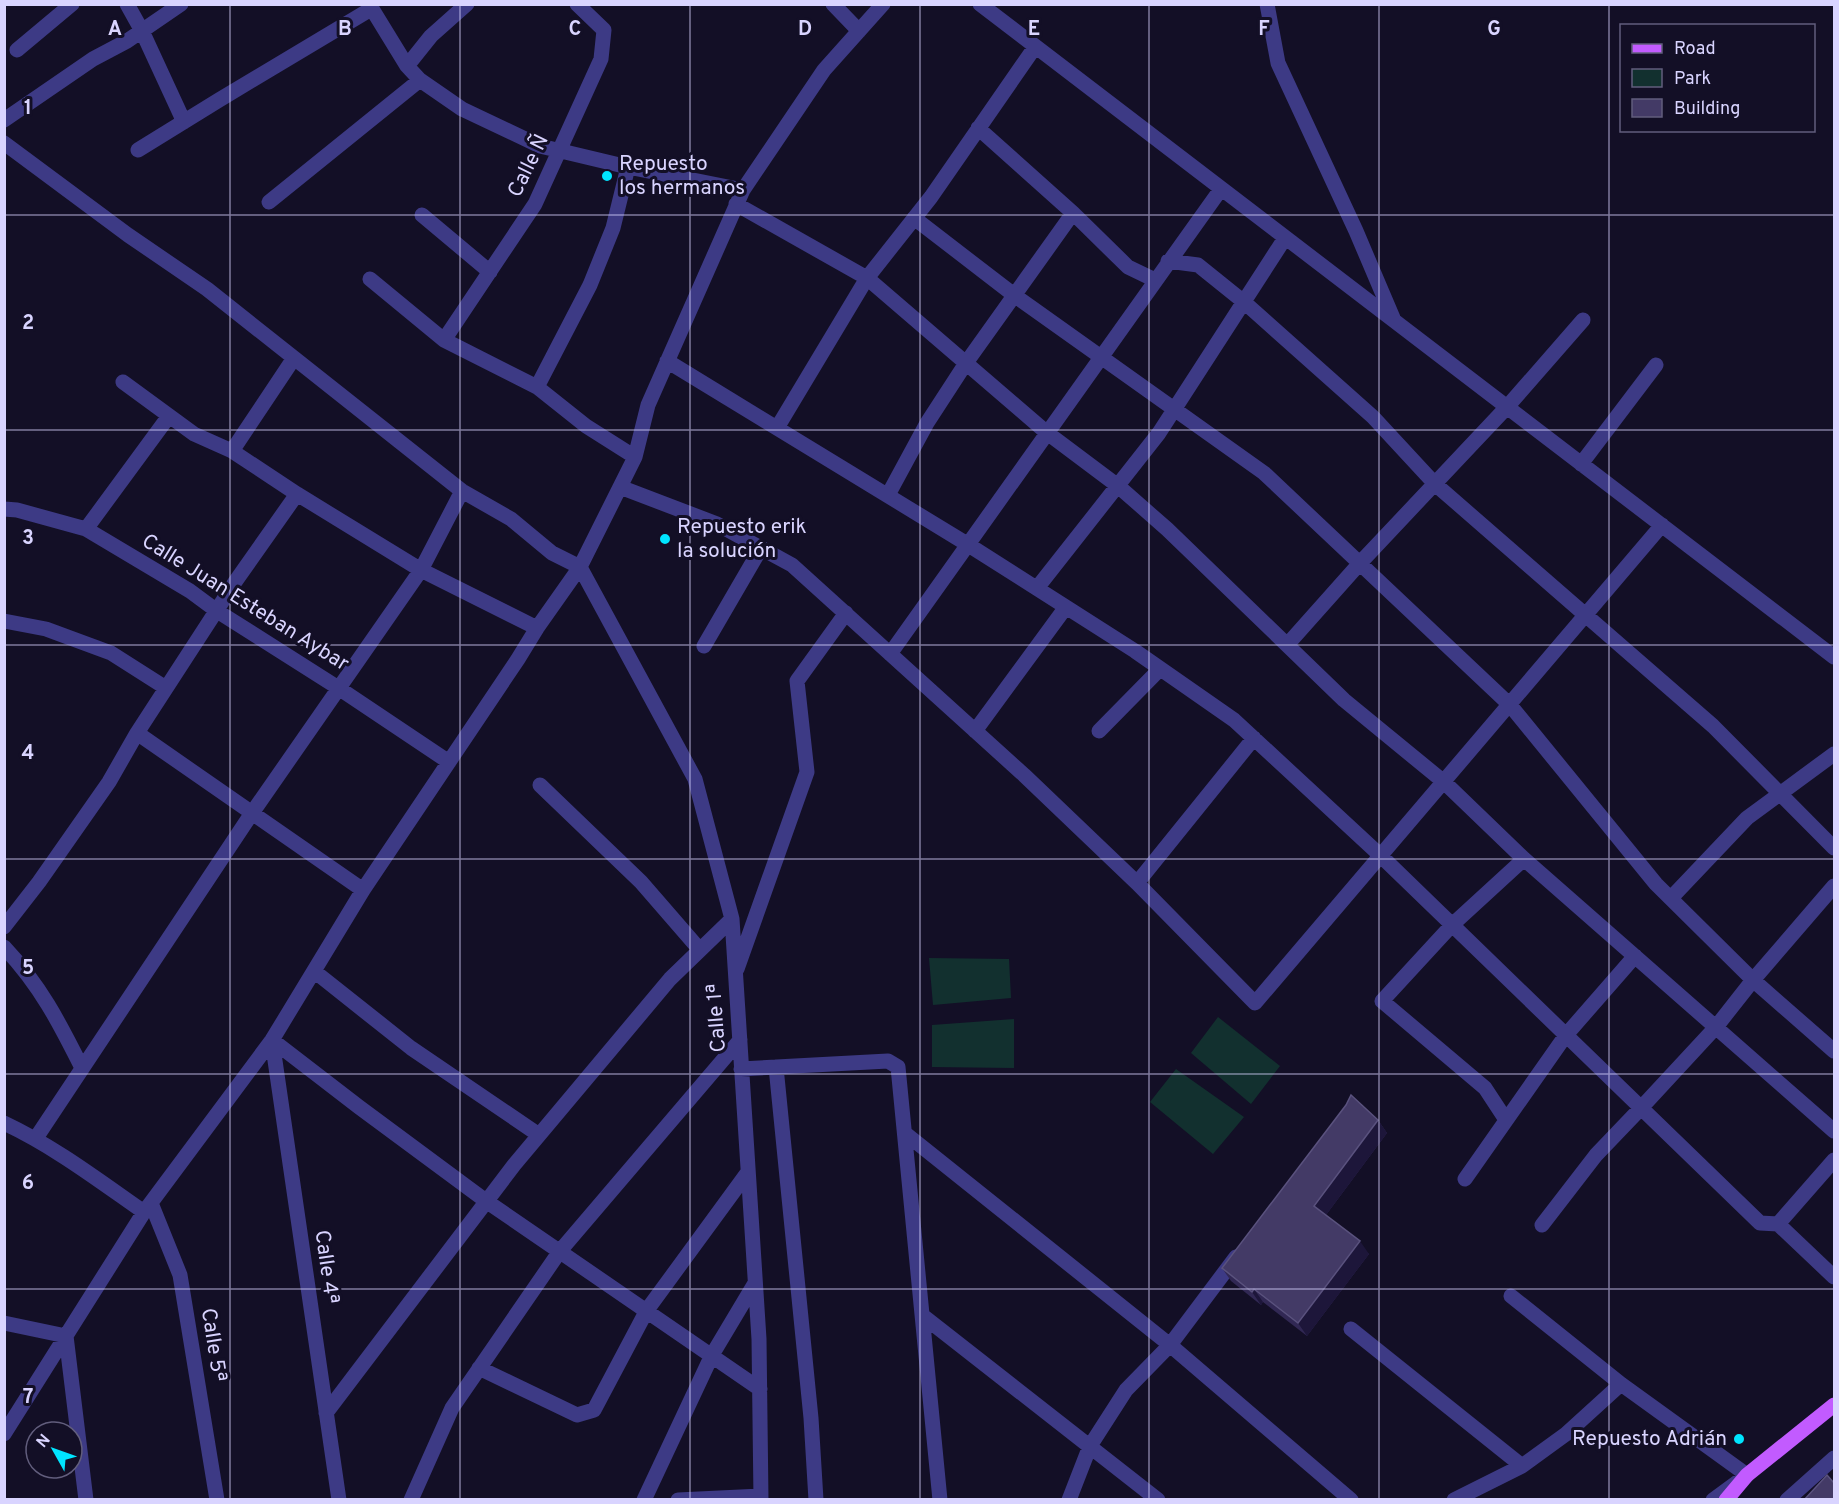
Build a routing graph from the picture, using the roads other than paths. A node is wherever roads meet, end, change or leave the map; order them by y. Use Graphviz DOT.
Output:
graph roads {
  1 [pos="72,4"];
  2 [pos="127,4"];
  3 [pos="181,4"];
  4 [pos="467,4"];
  5 [pos="577,4"];
  6 [pos="833,4"];
  7 [pos="883,4"];
  8 [pos="980,4"];
  9 [pos="1267,4"];
  10 [pos="370,7"];
  11 [pos="142,31"];
  12 [pos="859,32"];
  13 [pos="1035,47"];
  14 [pos="17,50"];
  15 [pos="407,66"];
  16 [pos="420,80"];
  17 [pos="4,120"];
  18 [pos="184,122"];
  19 [pos="978,128"];
  20 [pos="4,143"];
  21 [pos="138,150"];
  22 [pos="561,150"];
  23 [pos="628,167"];
  24 [pos="1221,189"];
  25 [pos="739,197"];
  26 [pos="269,202"];
  27 [pos="1073,213"];
  28 [pos="422,215"];
  29 [pos="914,218"];
  30 [pos="1285,238"];
  31 [pos="1168,261"];
  32 [pos="490,272"];
  33 [pos="867,278"];
  34 [pos="370,279"];
  35 [pos="1155,280"];
  36 [pos="1014,295"];
  37 [pos="1244,302"];
  38 [pos="1583,320"];
  39 [pos="1394,321"];
  40 [pos="444,340"];
  41 [pos="1100,357"];
  42 [pos="294,358"];
  43 [pos="667,361"];
  44 [pos="966,363"];
  45 [pos="1656,364"];
  46 [pos="123,381"];
  47 [pos="537,387"];
  48 [pos="1507,407"];
  49 [pos="1175,408"];
  50 [pos="169,416"];
  51 [pos="777,428"];
  52 [pos="1046,432"];
  53 [pos="232,451"];
  54 [pos="634,457"];
  55 [pos="1581,464"];
  56 [pos="1435,484"];
  57 [pos="1118,486"];
  58 [pos="620,487"];
  59 [pos="462,491"];
  60 [pos="297,494"];
  61 [pos="888,495"];
  62 [pos="4,508"];
  63 [pos="1662,525"];
  64 [pos="86,529"];
  65 [pos="967,544"];
  66 [pos="761,548"];
  67 [pos="1360,563"];
  68 [pos="580,567"];
  69 [pos="421,570"];
  70 [pos="1037,588"];
  71 [pos="1066,607"];
  72 [pos="217,611"];
  73 [pos="846,613"];
  74 [pos="1585,616"];
  75 [pos="4,621"];
  76 [pos="537,628"];
  77 [pos="1287,645"];
  78 [pos="704,646"];
  79 [pos="890,654"];
  80 [pos="1834,657"];
  81 [pos="1160,669"];
  82 [pos="166,688"];
  83 [pos="340,689"];
  84 [pos="1510,705"];
  85 [pos="1099,730"];
  86 [pos="975,731"];
  87 [pos="137,733"];
  88 [pos="1254,738"];
  89 [pos="1834,754"];
  90 [pos="449,762"];
  91 [pos="1444,782"];
  92 [pos="540,785"];
  93 [pos="1780,794"];
  94 [pos="252,813"];
  95 [pos="1834,848"];
  96 [pos="1381,856"];
  97 [pos="1524,859"];
  98 [pos="1137,883"];
  99 [pos="1834,886"];
  100 [pos="363,890"];
  101 [pos="1671,898"];
  102 [pos="732,919"];
  103 [pos="1452,925"];
  104 [pos="4,927"];
  105 [pos="4,947"];
  106 [pos="700,950"];
  107 [pos="1635,956"];
  108 [pos="314,971"];
  109 [pos="735,975"];
  110 [pos="1753,980"];
  111 [pos="1716,1027"];
  112 [pos="1566,1035"];
  113 [pos="272,1040"];
  114 [pos="740,1040"];
  115 [pos="1834,1051"];
  116 [pos="776,1067"];
  117 [pos="82,1068"];
  118 [pos="741,1069"];
  119 [pos="1641,1108"];
  120 [pos="1506,1120"];
  121 [pos="4,1123"];
  122 [pos="1834,1131"];
  123 [pos="906,1134"];
  124 [pos="539,1135"];
  125 [pos="36,1138"];
  126 [pos="1834,1160"];
  127 [pos="748,1172"];
  128 [pos="1465,1179"];
  129 [pos="486,1201"];
  130 [pos="147,1207"];
  131 [pos="1778,1224"];
  132 [pos="1542,1225"];
  133 [pos="1248,1243"];
  134 [pos="560,1251"];
  135 [pos="1834,1277"];
  136 [pos="755,1282"];
  137 [pos="1510,1296"];
  138 [pos="646,1310"];
  139 [pos="923,1316"];
  140 [pos="4,1323"];
  141 [pos="1351,1329"];
  142 [pos="66,1336"];
  143 [pos="1170,1345"];
  144 [pos="712,1355"];
  145 [pos="479,1368"];
  146 [pos="1621,1384"];
  147 [pos="760,1389"];
  148 [pos="1834,1405"];
  149 [pos="326,1413"];
  150 [pos="4,1434"];
  151 [pos="1089,1446"];
  152 [pos="1834,1458"];
  153 [pos="1522,1466"];
  154 [pos="1747,1475"];
  155 [pos="761,1498"];
  156 [pos="86,1500"];
  157 [pos="217,1500"];
  158 [pos="339,1500"];
  159 [pos="411,1500"];
  160 [pos="644,1500"];
  161 [pos="678,1500"];
  162 [pos="816,1500"];
  163 [pos="940,1500"];
  164 [pos="1069,1500"];
  165 [pos="1158,1500"];
  166 [pos="1351,1500"];
  167 [pos="1454,1500"];
  168 [pos="1713,1500"];
  169 [pos="1726,1500"];
  170 [pos="1787,1500"];
  1 -- 14 [label="street"];
  2 -- 11 [label="street"];
  3 -- 11 [label="street"];
  4 -- 15 [label="street"];
  5 -- 22 [label="street, Calle Ñ"];
  6 -- 12 [label="street"];
  7 -- 12 [label="street"];
  8 -- 13 [label="street"];
  9 -- 39 [label="street"];
  10 -- 15 [label="street"];
  10 -- 18 [label="street"];
  11 -- 17 [label="street"];
  11 -- 18 [label="street"];
  12 -- 25 [label="street"];
  13 -- 19 [label="street"];
  13 -- 24 [label="street"];
  15 -- 16 [label="street"];
  16 -- 22 [label="street"];
  16 -- 26 [label="street"];
  18 -- 21 [label="street"];
  19 -- 27 [label="street"];
  19 -- 29 [label="street"];
  20 -- 42 [label="street"];
  22 -- 23 [label="street"];
  22 -- 32 [label="street, Calle Ñ"];
  23 -- 25 [label="street"];
  23 -- 47 [label="street"];
  24 -- 30 [label="street"];
  24 -- 31 [label="street"];
  25 -- 33 [label="street"];
  25 -- 43 [label="street"];
  27 -- 35 [label="street"];
  27 -- 36 [label="street"];
  28 -- 32 [label="street"];
  29 -- 33 [label="street"];
  29 -- 36 [label="street"];
  30 -- 37 [label="street"];
  30 -- 39 [label="street"];
  31 -- 35 [label="street"];
  31 -- 37 [label="street"];
  32 -- 40 [label="street, Calle Ñ"];
  33 -- 44 [label="street"];
  33 -- 51 [label="street"];
  34 -- 40 [label="street"];
  35 -- 41 [label="street"];
  36 -- 41 [label="street"];
  36 -- 44 [label="street"];
  37 -- 49 [label="street"];
  37 -- 56 [label="street"];
  38 -- 48 [label="street"];
  39 -- 48 [label="street"];
  40 -- 47 [label="street"];
  41 -- 49 [label="street"];
  41 -- 52 [label="street"];
  42 -- 53 [label="street"];
  42 -- 59 [label="street"];
  43 -- 51 [label="street"];
  43 -- 54 [label="street"];
  44 -- 52 [label="street"];
  44 -- 61 [label="street"];
  45 -- 55 [label="street"];
  46 -- 50 [label="street"];
  47 -- 54 [label="street"];
  48 -- 55 [label="street"];
  48 -- 56 [label="street"];
  49 -- 57 [label="street"];
  49 -- 67 [label="street"];
  50 -- 53 [label="street"];
  50 -- 64 [label="street"];
  51 -- 61 [label="street"];
  52 -- 57 [label="street"];
  52 -- 65 [label="street"];
  53 -- 60 [label="street"];
  54 -- 58 [label="street"];
  55 -- 63 [label="street"];
  56 -- 67 [label="street"];
  56 -- 74 [label="street"];
  57 -- 70 [label="street"];
  57 -- 77 [label="street"];
  58 -- 66 [label="street"];
  58 -- 68 [label="street"];
  59 -- 68 [label="street"];
  59 -- 69 [label="street"];
  60 -- 69 [label="street"];
  60 -- 72 [label="street"];
  61 -- 65 [label="street"];
  62 -- 64 [label="street, Calle Juan Esteban Aybar"];
  63 -- 74 [label="street"];
  63 -- 80 [label="street"];
  64 -- 72 [label="street, Calle Juan Esteban Aybar"];
  65 -- 70 [label="street"];
  65 -- 79 [label="street"];
  66 -- 73 [label="street"];
  66 -- 78 [label="street"];
  67 -- 77 [label="street"];
  67 -- 84 [label="street"];
  68 -- 76 [label="street"];
  68 -- 102 [label="street, Calle 1ª"];
  69 -- 76 [label="street"];
  69 -- 83 [label="street"];
  70 -- 71 [label="street"];
  71 -- 81 [label="street"];
  71 -- 86 [label="street"];
  72 -- 82 [label="street"];
  72 -- 83 [label="street, Calle Juan Esteban Aybar"];
  73 -- 79 [label="street"];
  73 -- 109 [label="street"];
  74 -- 84 [label="street"];
  74 -- 93 [label="street"];
  75 -- 82 [label="street"];
  76 -- 90 [label="street"];
  77 -- 91 [label="street"];
  79 -- 86 [label="street"];
  81 -- 85 [label="street"];
  81 -- 88 [label="street"];
  82 -- 87 [label="street"];
  83 -- 90 [label="street, Calle Juan Esteban Aybar"];
  83 -- 94 [label="street"];
  84 -- 91 [label="street"];
  84 -- 101 [label="street"];
  86 -- 98 [label="street"];
  87 -- 94 [label="street"];
  87 -- 104 [label="street"];
  88 -- 96 [label="street"];
  88 -- 98 [label="street"];
  89 -- 93 [label="street"];
  90 -- 100 [label="street"];
  91 -- 96 [label="street"];
  91 -- 97 [label="street"];
  92 -- 106 [label="street"];
  93 -- 95 [label="street"];
  93 -- 101 [label="street"];
  94 -- 100 [label="street"];
  94 -- 117 [label="street"];
  96 -- 98 [label="street"];
  96 -- 103 [label="street"];
  97 -- 103 [label="street"];
  97 -- 107 [label="street"];
  99 -- 110 [label="street"];
  100 -- 108 [label="street"];
  101 -- 110 [label="street"];
  102 -- 106 [label="street"];
  102 -- 109 [label="street, Calle 1ª"];
  103 -- 112 [label="street"];
  103 -- 120 [label="street"];
  105 -- 117 [label="street"];
  106 -- 124 [label="street"];
  107 -- 111 [label="street"];
  107 -- 112 [label="street"];
  108 -- 113 [label="street"];
  108 -- 124 [label="street"];
  109 -- 114 [label="street, Calle 1ª"];
  110 -- 111 [label="street"];
  110 -- 115 [label="street"];
  111 -- 119 [label="street"];
  111 -- 122 [label="street"];
  112 -- 119 [label="street"];
  112 -- 120 [label="street"];
  113 -- 129 [label="street"];
  113 -- 130 [label="street"];
  113 -- 149 [label="street, Calle 4ª"];
  114 -- 118 [label="street, Calle 1ª"];
  114 -- 134 [label="street"];
  116 -- 118 [label="street"];
  116 -- 123 [label="street"];
  116 -- 162 [label="street"];
  117 -- 125 [label="street"];
  118 -- 127 [label="street, Calle 1ª"];
  119 -- 131 [label="street"];
  119 -- 132 [label="street"];
  120 -- 128 [label="street"];
  121 -- 125 [label="street"];
  123 -- 139 [label="street"];
  123 -- 143 [label="street"];
  124 -- 129 [label="street"];
  125 -- 130 [label="street"];
  126 -- 131 [label="street"];
  127 -- 136 [label="street, Calle 1ª"];
  127 -- 138 [label="street"];
  129 -- 134 [label="street"];
  129 -- 149 [label="street"];
  130 -- 142 [label="street"];
  130 -- 157 [label="street, Calle 5ª"];
  131 -- 135 [label="street"];
  133 -- 143 [label="street"];
  134 -- 138 [label="street"];
  134 -- 145 [label="street"];
  136 -- 144 [label="street"];
  136 -- 147 [label="street, Calle 1ª"];
  137 -- 146 [label="street"];
  138 -- 144 [label="street"];
  138 -- 145 [label="street"];
  139 -- 151 [label="street"];
  139 -- 163 [label="street"];
  140 -- 142 [label="street"];
  141 -- 153 [label="street"];
  142 -- 150 [label="street"];
  142 -- 156 [label="street"];
  143 -- 151 [label="street"];
  143 -- 166 [label="street"];
  144 -- 147 [label="street"];
  144 -- 160 [label="street"];
  145 -- 159 [label="street"];
  146 -- 153 [label="street"];
  146 -- 154 [label="street"];
  147 -- 155 [label="street, Calle 1ª"];
  148 -- 154 [label="main road"];
  149 -- 158 [label="street, Calle 4ª"];
  151 -- 164 [label="street"];
  151 -- 165 [label="street"];
  152 -- 170 [label="street"];
  153 -- 167 [label="street"];
  154 -- 168 [label="street"];
  154 -- 169 [label="main road"];
  155 -- 161 [label="street"];
}
